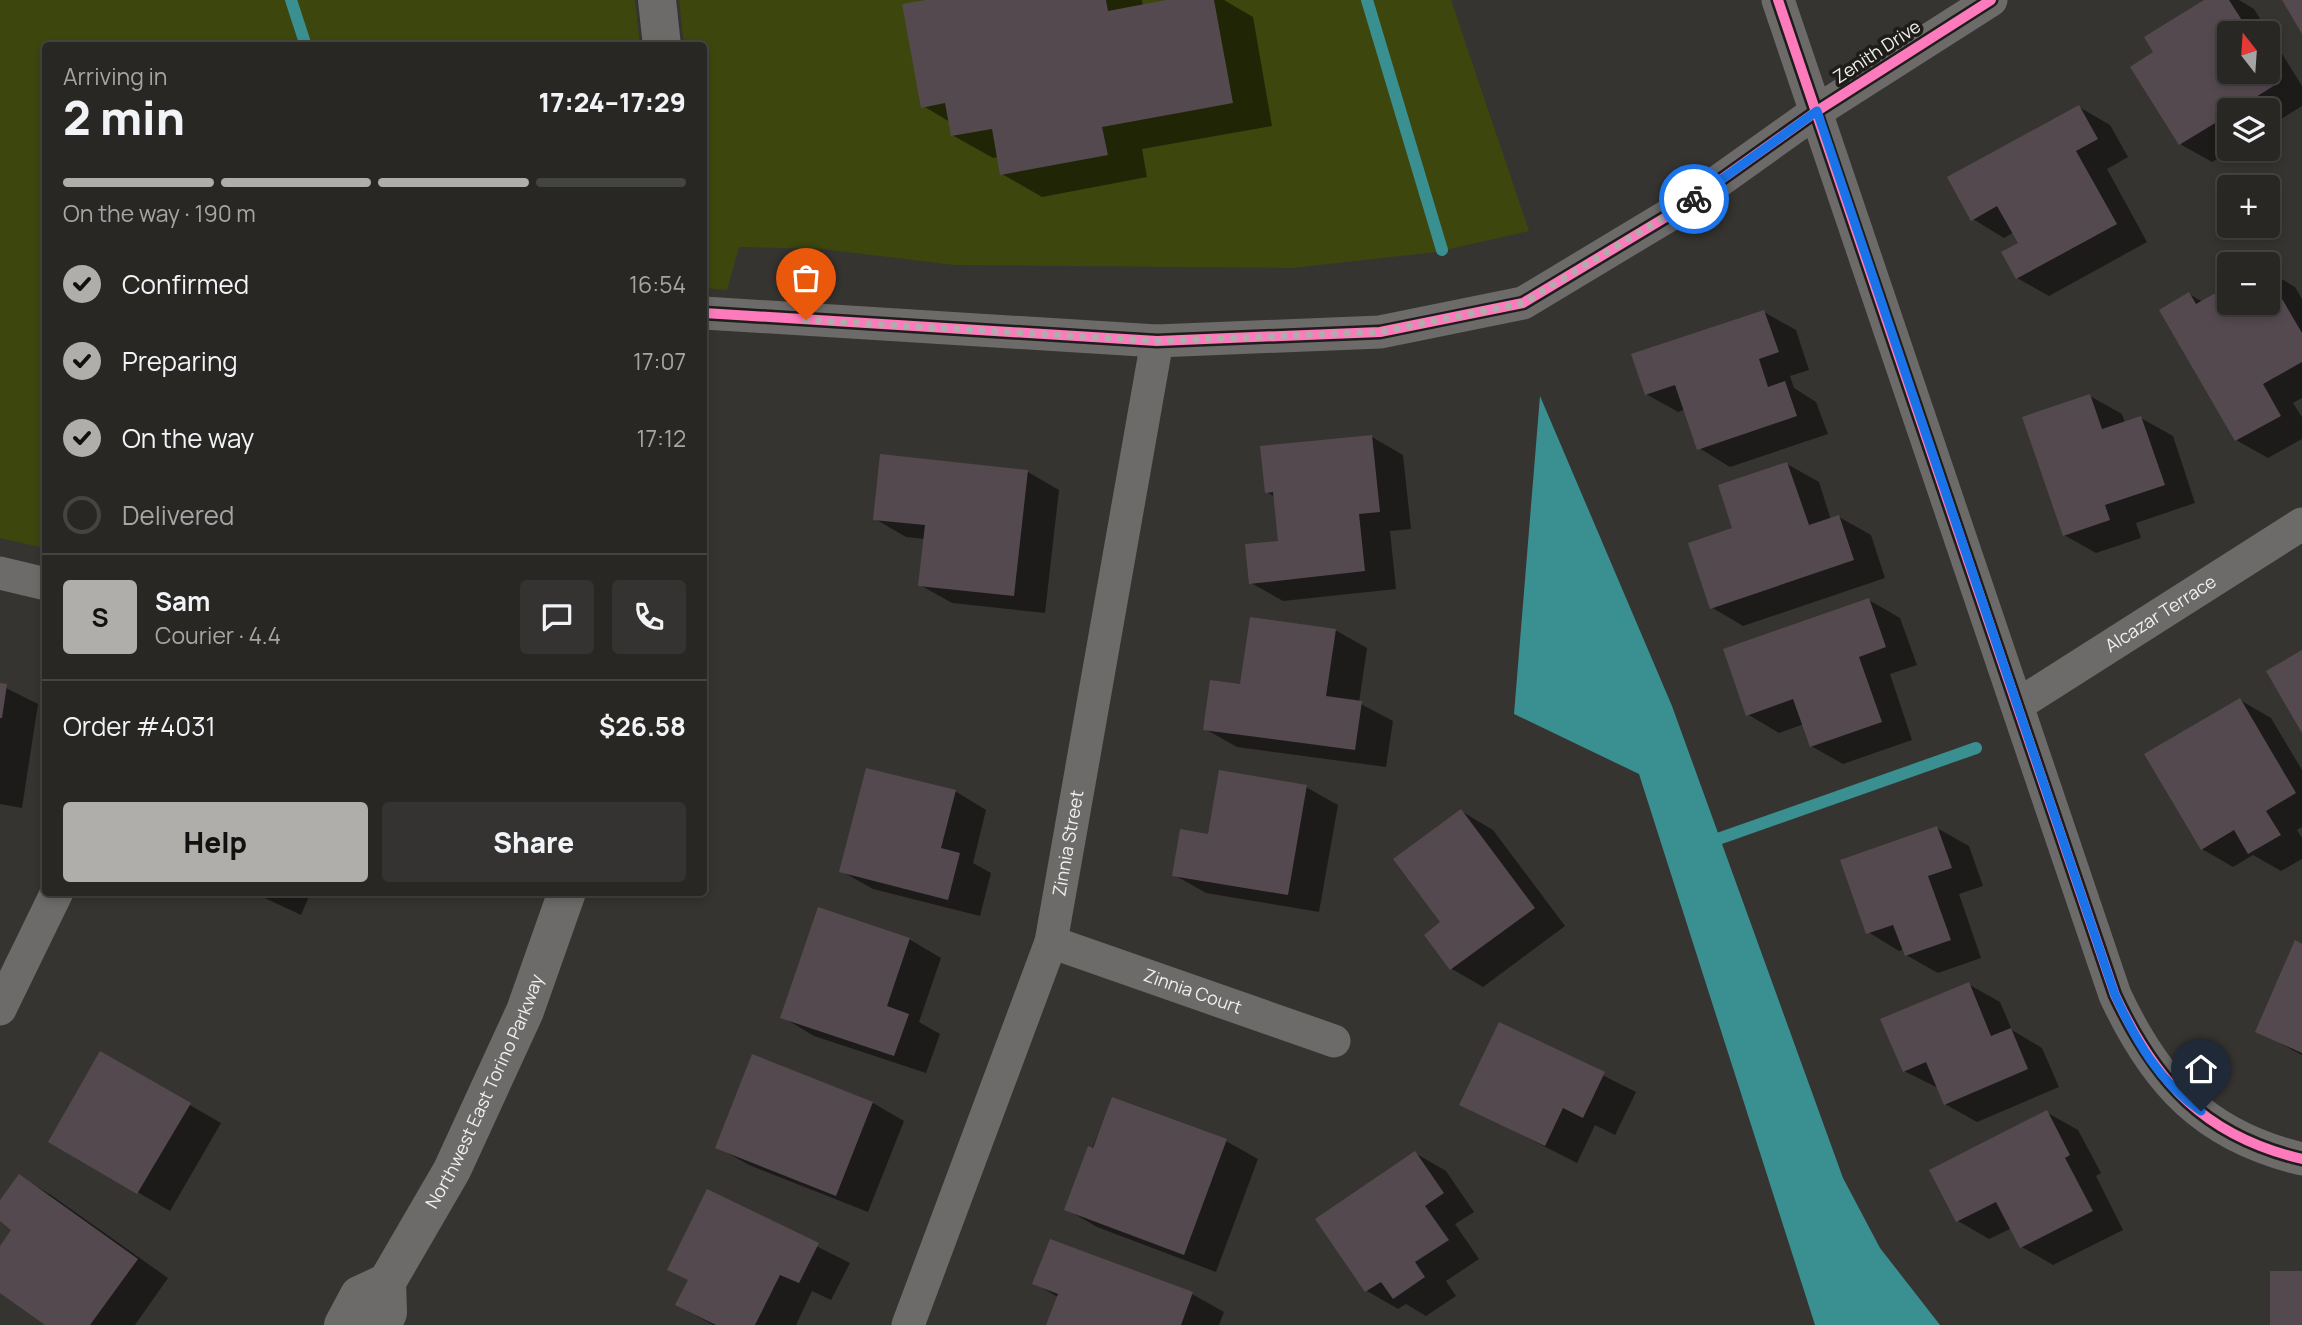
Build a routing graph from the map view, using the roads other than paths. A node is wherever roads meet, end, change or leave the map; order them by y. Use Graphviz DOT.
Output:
graph roads {
  1 [pos="657,0"];
  2 [pos="1778,0"];
  3 [pos="1991,0"];
  4 [pos="662,42"];
  5 [pos="1817,111"];
  6 [pos="707,313"];
  7 [pos="1157,341"];
  8 [pos="2302,524"];
  9 [pos="0,573"];
  10 [pos="42,582"];
  11 [pos="2019,704"];
  12 [pos="55,896"];
  13 [pos="566,896"];
  14 [pos="1051,942"];
  15 [pos="0,1009"];
  16 [pos="1334,1041"];
  17 [pos="2302,1159"];
  18 [pos="387,1282"];
  19 [pos="343,1325"];
  20 [pos="382,1325"];
  21 [pos="908,1325"];
  1 -- 4 [label="street"];
  2 -- 5 [label="street"];
  3 -- 5 [label="street, Zenith Drive"];
  5 -- 7 [label="street, Zenith Drive"];
  5 -- 11 [label="street"];
  6 -- 7 [label="street, Zenith Drive"];
  7 -- 14 [label="street, Zinnia Street"];
  8 -- 11 [label="street, Alcazar Terrace"];
  9 -- 10 [label="street"];
  11 -- 17 [label="street"];
  12 -- 15 [label="street"];
  13 -- 18 [label="street, Northwest East Torino Parkway"];
  14 -- 16 [label="street, Zinnia Court"];
  14 -- 21 [label="street, Zinnia Street"];
  18 -- 19 [label="street"];
  18 -- 20 [label="street, Northwest East Torino Parkway"];
}
